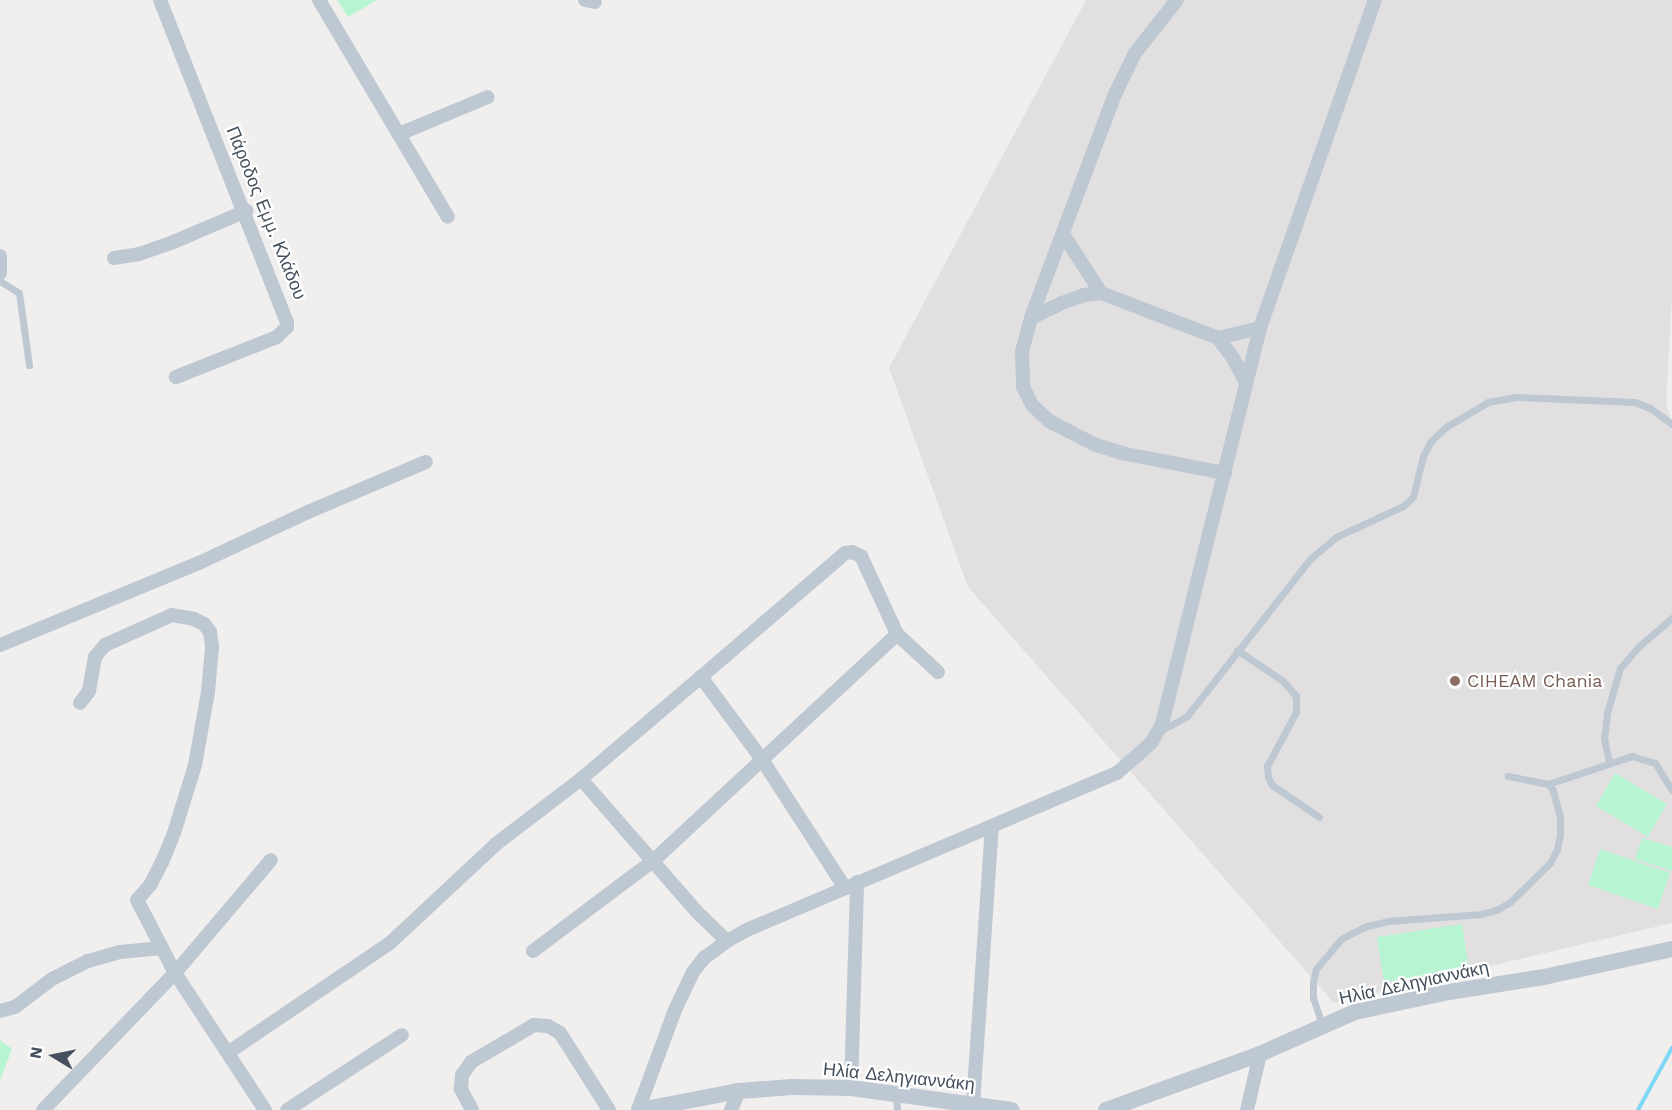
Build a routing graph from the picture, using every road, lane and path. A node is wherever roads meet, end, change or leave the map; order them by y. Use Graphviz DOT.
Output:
graph roads {
  1 [pos="160,0"];
  2 [pos="319,0"];
  3 [pos="1177,0"];
  4 [pos="1375,0"];
  5 [pos="488,97"];
  6 [pos="399,134"];
  7 [pos="246,211"];
  8 [pos="448,217"];
  9 [pos="1063,234"];
  10 [pos="0,256"];
  11 [pos="114,258"];
  12 [pos="0,273"];
  13 [pos="0,281"];
  14 [pos="1101,293"];
  15 [pos="1031,318"];
  16 [pos="1260,328"];
  17 [pos="1218,338"];
  18 [pos="29,364"];
  19 [pos="176,377"];
  20 [pos="1246,382"];
  21 [pos="1672,424"];
  22 [pos="426,462"];
  23 [pos="1225,473"];
  24 [pos="1672,618"];
  25 [pos="897,634"];
  26 [pos="0,645"];
  27 [pos="1237,650"];
  28 [pos="938,672"];
  29 [pos="700,677"];
  30 [pos="80,704"];
  31 [pos="1157,733"];
  32 [pos="761,758"];
  33 [pos="1609,762"];
  34 [pos="1508,776"];
  35 [pos="580,779"];
  36 [pos="1548,784"];
  37 [pos="1672,790"];
  38 [pos="1318,817"];
  39 [pos="992,828"];
  40 [pos="272,860"];
  41 [pos="653,861"];
  42 [pos="851,885"];
  43 [pos="727,941"];
  44 [pos="162,948"];
  45 [pos="1672,949"];
  46 [pos="533,951"];
  47 [pos="175,973"];
  48 [pos="0,1011"];
  49 [pos="1322,1026"];
  50 [pos="402,1035"];
  51 [pos="229,1052"];
  52 [pos="1260,1054"];
  53 [pos="851,1088"];
  54 [pos="739,1091"];
  55 [pos="896,1102"];
  56 [pos="973,1104"];
  57 [pos="943,1105"];
  58 [pos="43,1110"];
  59 [pos="265,1110"];
  60 [pos="287,1110"];
  61 [pos="472,1110"];
  62 [pos="609,1110"];
  63 [pos="639,1110"];
  64 [pos="731,1110"];
  65 [pos="1011,1110"];
  66 [pos="1106,1110"];
  67 [pos="1246,1110"];
  1 -- 7 [label="street, Πάροδος Εμμ. Κλάδου"];
  2 -- 6 [label="street"];
  3 -- 9 [label="street"];
  4 -- 16 [label="street"];
  5 -- 6 [label="street"];
  6 -- 8 [label="street"];
  7 -- 11 [label="street"];
  7 -- 19 [label="street, Πάροδος Εμμ. Κλάδου"];
  9 -- 14 [label="street"];
  9 -- 15 [label="street"];
  10 -- 12 [label="street"];
  13 -- 18 [label="lane"];
  14 -- 15 [label="street"];
  14 -- 17 [label="street"];
  15 -- 23 [label="street"];
  16 -- 17 [label="street"];
  16 -- 20 [label="street"];
  17 -- 20 [label="street"];
  20 -- 23 [label="street"];
  21 -- 27 [label="lane"];
  22 -- 26 [label="street"];
  23 -- 31 [label="street"];
  24 -- 33 [label="lane"];
  25 -- 28 [label="street"];
  25 -- 29 [label="street"];
  25 -- 32 [label="street"];
  27 -- 31 [label="lane"];
  27 -- 38 [label="lane"];
  29 -- 32 [label="street"];
  29 -- 35 [label="street"];
  30 -- 44 [label="street"];
  31 -- 39 [label="street"];
  32 -- 41 [label="street"];
  32 -- 42 [label="street"];
  33 -- 36 [label="lane"];
  33 -- 37 [label="lane"];
  34 -- 36 [label="lane"];
  35 -- 41 [label="street"];
  35 -- 51 [label="street"];
  36 -- 49 [label="lane"];
  39 -- 42 [label="street"];
  39 -- 56 [label="street"];
  40 -- 47 [label="street"];
  41 -- 43 [label="street"];
  41 -- 46 [label="street"];
  42 -- 43 [label="street"];
  42 -- 53 [label="street"];
  43 -- 63 [label="street"];
  44 -- 47 [label="street"];
  44 -- 48 [label="street"];
  45 -- 49 [label="street, Ηλία Δεληγιαννάκη"];
  47 -- 51 [label="street"];
  47 -- 58 [label="street"];
  49 -- 52 [label="street, Ηλία Δεληγιαννάκη"];
  50 -- 60 [label="street"];
  51 -- 59 [label="street"];
  52 -- 66 [label="street, Ηλία Δεληγιαννάκη"];
  52 -- 67 [label="street"];
  53 -- 54 [label="street, Ηλία Δεληγιαννάκη"];
  53 -- 55 [label="street, Ηλία Δεληγιαννάκη"];
  54 -- 63 [label="street, Ηλία Δεληγιαννάκη"];
  54 -- 64 [label="street"];
  55 -- 57 [label="street, Ηλία Δεληγιαννάκη"];
  56 -- 57 [label="street, Ηλία Δεληγιαννάκη"];
  56 -- 65 [label="street, Ηλία Δεληγιαννάκη"];
  61 -- 62 [label="street"];
}
